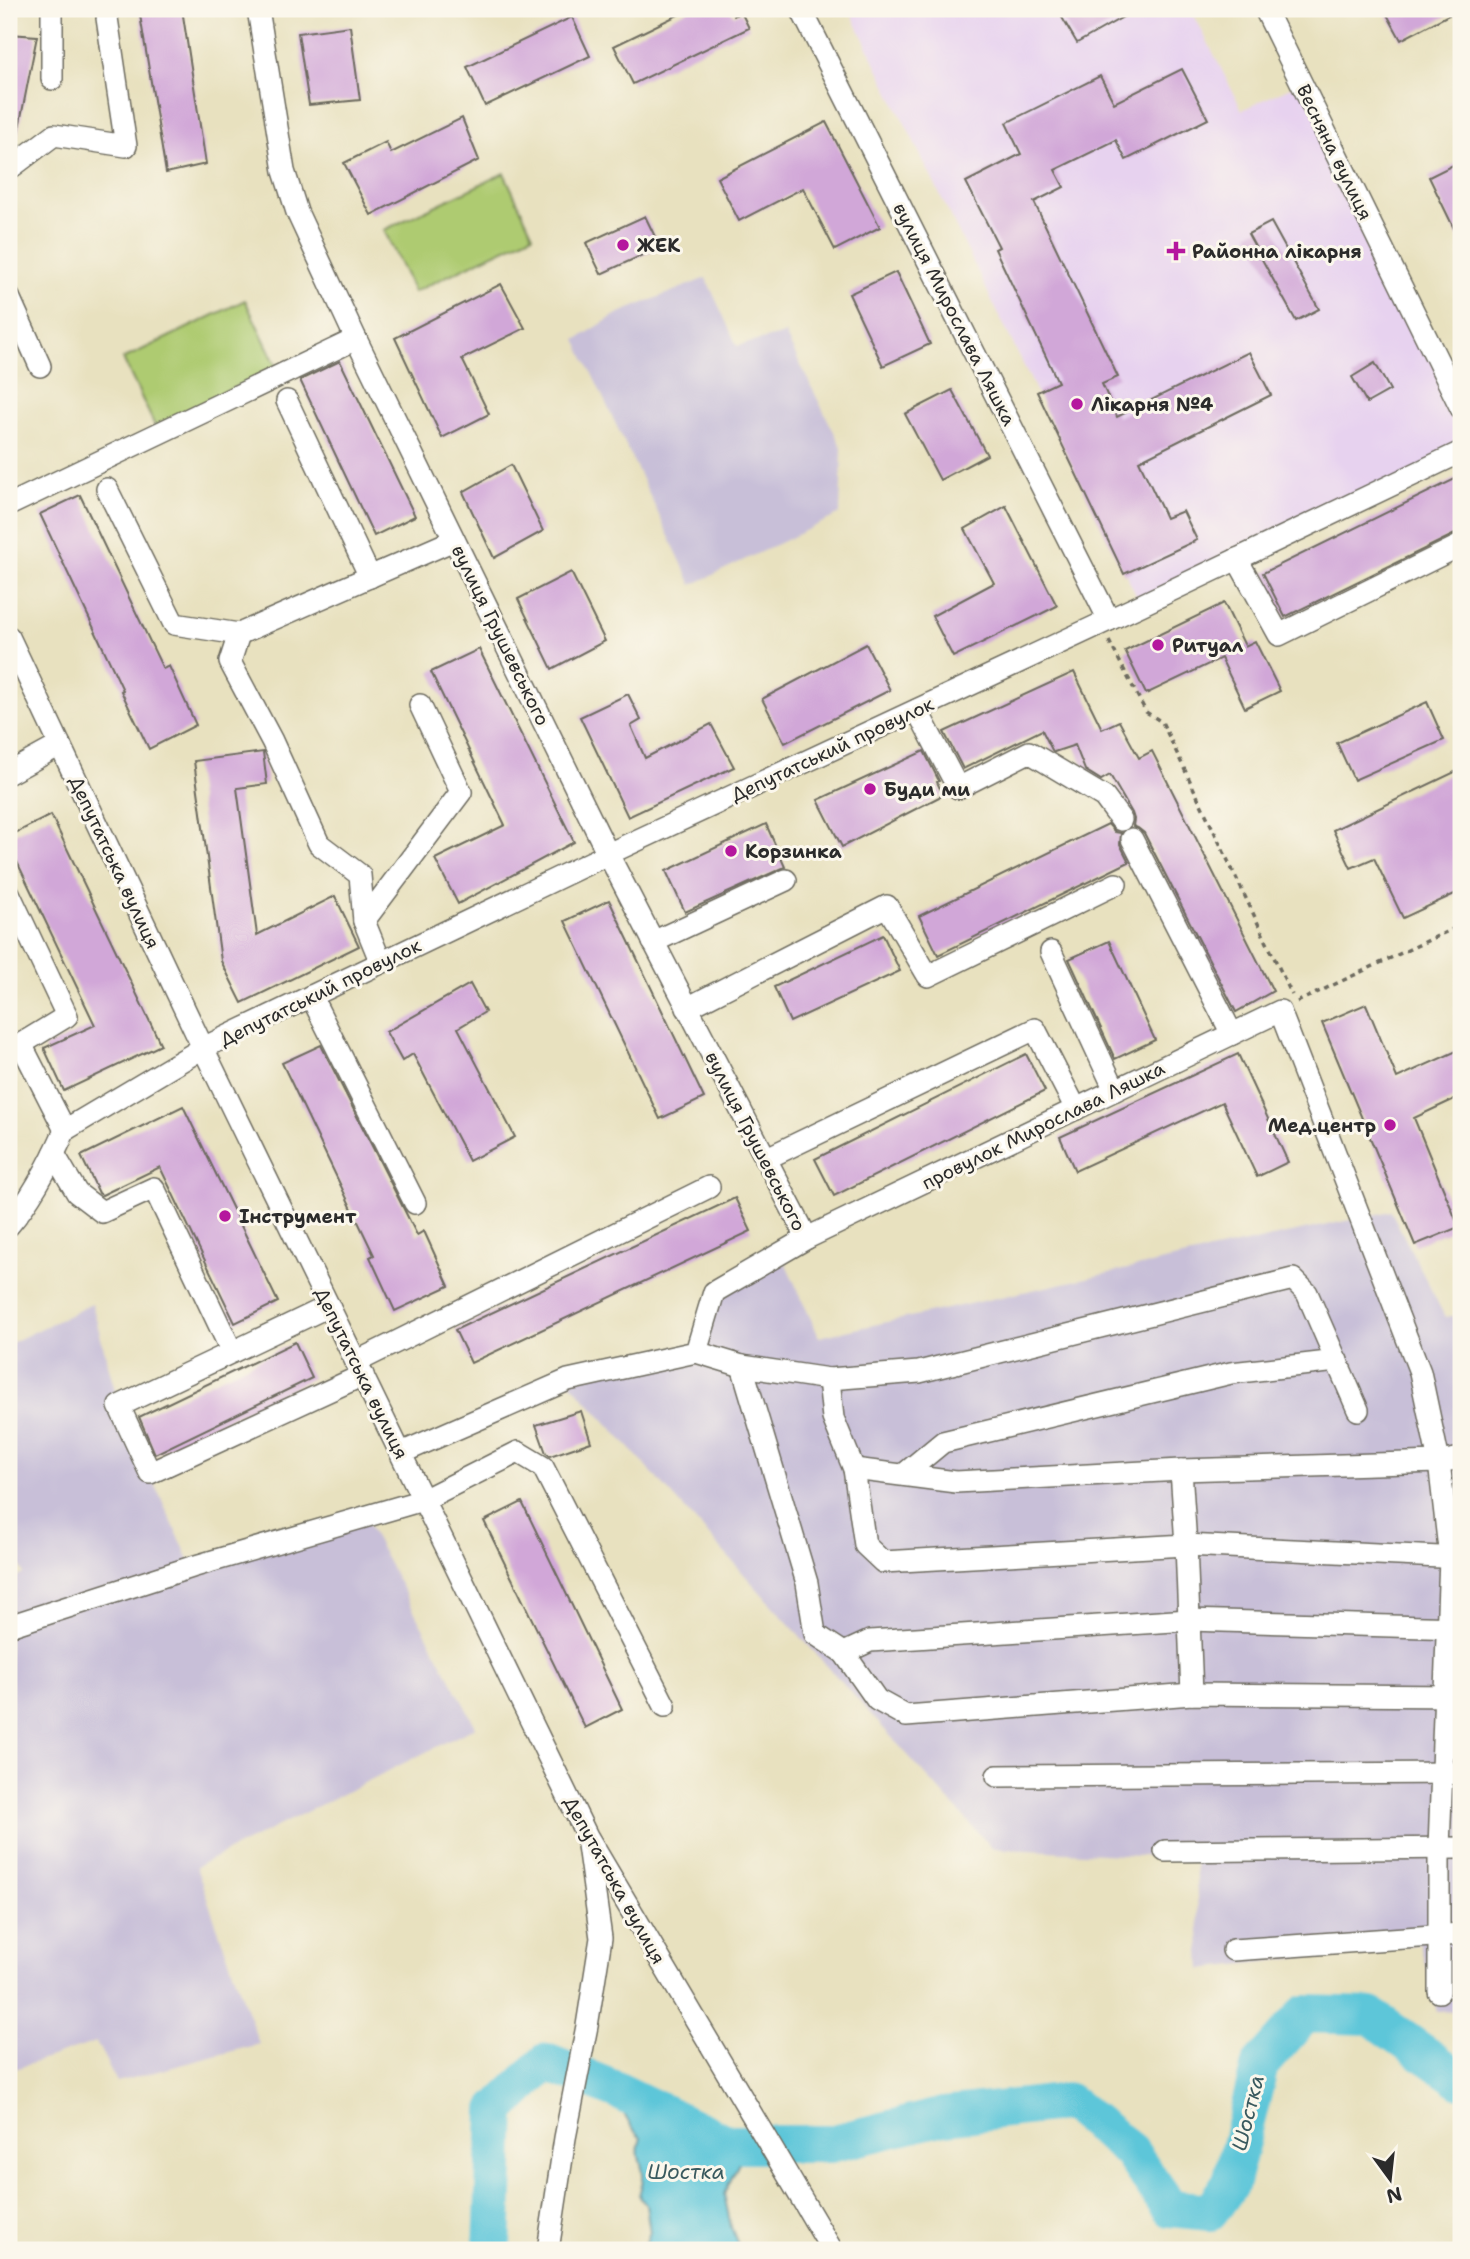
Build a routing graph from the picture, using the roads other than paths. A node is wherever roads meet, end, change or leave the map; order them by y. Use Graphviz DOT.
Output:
graph roads {
  1 [pos="52,9"];
  2 [pos="258,9"];
  3 [pos="801,9"];
  4 [pos="1265,9"];
  5 [pos="107,18"];
  6 [pos="52,79"];
  7 [pos="9,170"];
  8 [pos="9,297"];
  9 [pos="356,339"];
  10 [pos="40,366"];
  11 [pos="287,401"];
  12 [pos="1461,408"];
  13 [pos="1461,452"];
  14 [pos="107,489"];
  15 [pos="9,505"];
  16 [pos="454,540"];
  17 [pos="1461,545"];
  18 [pos="1237,559"];
  19 [pos="370,577"];
  20 [pos="1105,622"];
  21 [pos="239,634"];
  22 [pos="9,637"];
  23 [pos="420,705"];
  24 [pos="917,710"];
  25 [pos="60,746"];
  26 [pos="9,773"];
  27 [pos="1121,820"];
  28 [pos="1132,839"];
  29 [pos="608,854"];
  30 [pos="786,880"];
  31 [pos="1116,884"];
  32 [pos="9,894"];
  33 [pos="364,920"];
  34 [pos="653,942"];
  35 [pos="1051,953"];
  36 [pos="381,963"];
  37 [pos="311,996"];
  38 [pos="687,1008"];
  39 [pos="1232,1034"];
  40 [pos="203,1048"];
  41 [pos="1115,1090"];
  42 [pos="1076,1109"];
  43 [pos="65,1130"];
  44 [pos="54,1154"];
  45 [pos="765,1159"];
  46 [pos="709,1187"];
  47 [pos="415,1203"];
  48 [pos="9,1225"];
  49 [pos="807,1238"];
  50 [pos="329,1306"];
  51 [pos="232,1352"];
  52 [pos="696,1352"];
  53 [pos="1337,1362"];
  54 [pos="742,1366"];
  55 [pos="359,1369"];
  56 [pos="829,1380"];
  57 [pos="1358,1410"];
  58 [pos="401,1453"];
  59 [pos="1461,1458"];
  60 [pos="1439,1462"];
  61 [pos="854,1469"];
  62 [pos="1181,1470"];
  63 [pos="904,1475"];
  64 [pos="423,1500"];
  65 [pos="1186,1545"];
  66 [pos="1456,1558"];
  67 [pos="1189,1620"];
  68 [pos="9,1626"];
  69 [pos="1454,1628"];
  70 [pos="844,1653"];
  71 [pos="1192,1694"];
  72 [pos="1453,1696"];
  73 [pos="665,1706"];
  74 [pos="1452,1773"];
  75 [pos="997,1776"];
  76 [pos="587,1836"];
  77 [pos="1461,1847"];
  78 [pos="1440,1848"];
  79 [pos="1165,1851"];
  80 [pos="1461,1934"];
  81 [pos="1438,1936"];
  82 [pos="1233,1950"];
  83 [pos="1439,1993"];
  84 [pos="548,2250"];
  85 [pos="831,2250"];
  1 -- 6 [label="street"];
  2 -- 9 [label="street, вулиця Грушевського"];
  3 -- 20 [label="street, вулиця Мирослава Ляшка"];
  4 -- 12 [label="street, Весняна вулиця"];
  5 -- 7 [label="street"];
  8 -- 10 [label="street"];
  9 -- 15 [label="street"];
  9 -- 16 [label="street, вулиця Грушевського"];
  11 -- 19 [label="street"];
  13 -- 18 [label="street, Депутатський провулок"];
  14 -- 21 [label="street"];
  16 -- 19 [label="street"];
  16 -- 29 [label="street, вулиця Грушевського"];
  17 -- 18 [label="street"];
  18 -- 20 [label="street, Депутатський провулок"];
  19 -- 21 [label="street"];
  20 -- 24 [label="street, Депутатський провулок"];
  21 -- 33 [label="street"];
  22 -- 25 [label="street, Депутатська вулиця"];
  23 -- 33 [label="street"];
  24 -- 27 [label="street"];
  24 -- 29 [label="street, Депутатський провулок"];
  25 -- 26 [label="street"];
  25 -- 40 [label="street, Депутатська вулиця"];
  28 -- 39 [label="street"];
  29 -- 34 [label="street, вулиця Грушевського"];
  29 -- 36 [label="street, Депутатський провулок"];
  30 -- 34 [label="street"];
  31 -- 38 [label="street"];
  32 -- 43 [label="street"];
  33 -- 36 [label="street"];
  34 -- 38 [label="street, вулиця Грушевського"];
  35 -- 41 [label="street"];
  36 -- 37 [label="street, Депутатський провулок"];
  37 -- 40 [label="street, Депутатський провулок"];
  37 -- 47 [label="street"];
  38 -- 45 [label="street, вулиця Грушевського"];
  39 -- 41 [label="street, провулок Мирослава Ляшка"];
  39 -- 60 [label="street, провулок Мирослава Ляшка"];
  40 -- 43 [label="street, Депутатський провулок"];
  40 -- 50 [label="street, Депутатська вулиця"];
  41 -- 42 [label="street, провулок Мирослава Ляшка"];
  42 -- 45 [label="street"];
  42 -- 49 [label="street, провулок Мирослава Ляшка"];
  43 -- 44 [label="street"];
  44 -- 48 [label="street"];
  44 -- 51 [label="street"];
  45 -- 49 [label="street, вулиця Грушевського"];
  46 -- 55 [label="street"];
  49 -- 52 [label="street, провулок Мирослава Ляшка"];
  50 -- 51 [label="street"];
  50 -- 55 [label="street, Депутатська вулиця"];
  51 -- 55 [label="street"];
  52 -- 54 [label="street"];
  52 -- 58 [label="street"];
  53 -- 56 [label="street"];
  53 -- 57 [label="street"];
  53 -- 63 [label="street"];
  54 -- 56 [label="street"];
  54 -- 70 [label="street"];
  55 -- 58 [label="street, Депутатська вулиця"];
  56 -- 61 [label="street"];
  58 -- 64 [label="street, Депутатська вулиця"];
  59 -- 60 [label="street"];
  60 -- 62 [label="street"];
  60 -- 66 [label="street"];
  61 -- 63 [label="street"];
  61 -- 65 [label="street"];
  62 -- 63 [label="street"];
  62 -- 65 [label="street"];
  64 -- 68 [label="street"];
  64 -- 73 [label="street"];
  64 -- 76 [label="street, Депутатська вулиця"];
  65 -- 66 [label="street"];
  65 -- 67 [label="street"];
  66 -- 69 [label="street"];
  67 -- 69 [label="street"];
  67 -- 70 [label="street"];
  67 -- 71 [label="street"];
  69 -- 72 [label="street"];
  70 -- 71 [label="street"];
  71 -- 72 [label="street"];
  72 -- 74 [label="street"];
  74 -- 75 [label="street"];
  74 -- 78 [label="street"];
  76 -- 84 [label="street"];
  76 -- 85 [label="street, Депутатська вулиця"];
  77 -- 78 [label="street"];
  78 -- 79 [label="street"];
  78 -- 81 [label="street"];
  80 -- 81 [label="street"];
  81 -- 82 [label="street"];
  81 -- 83 [label="street"];
}
